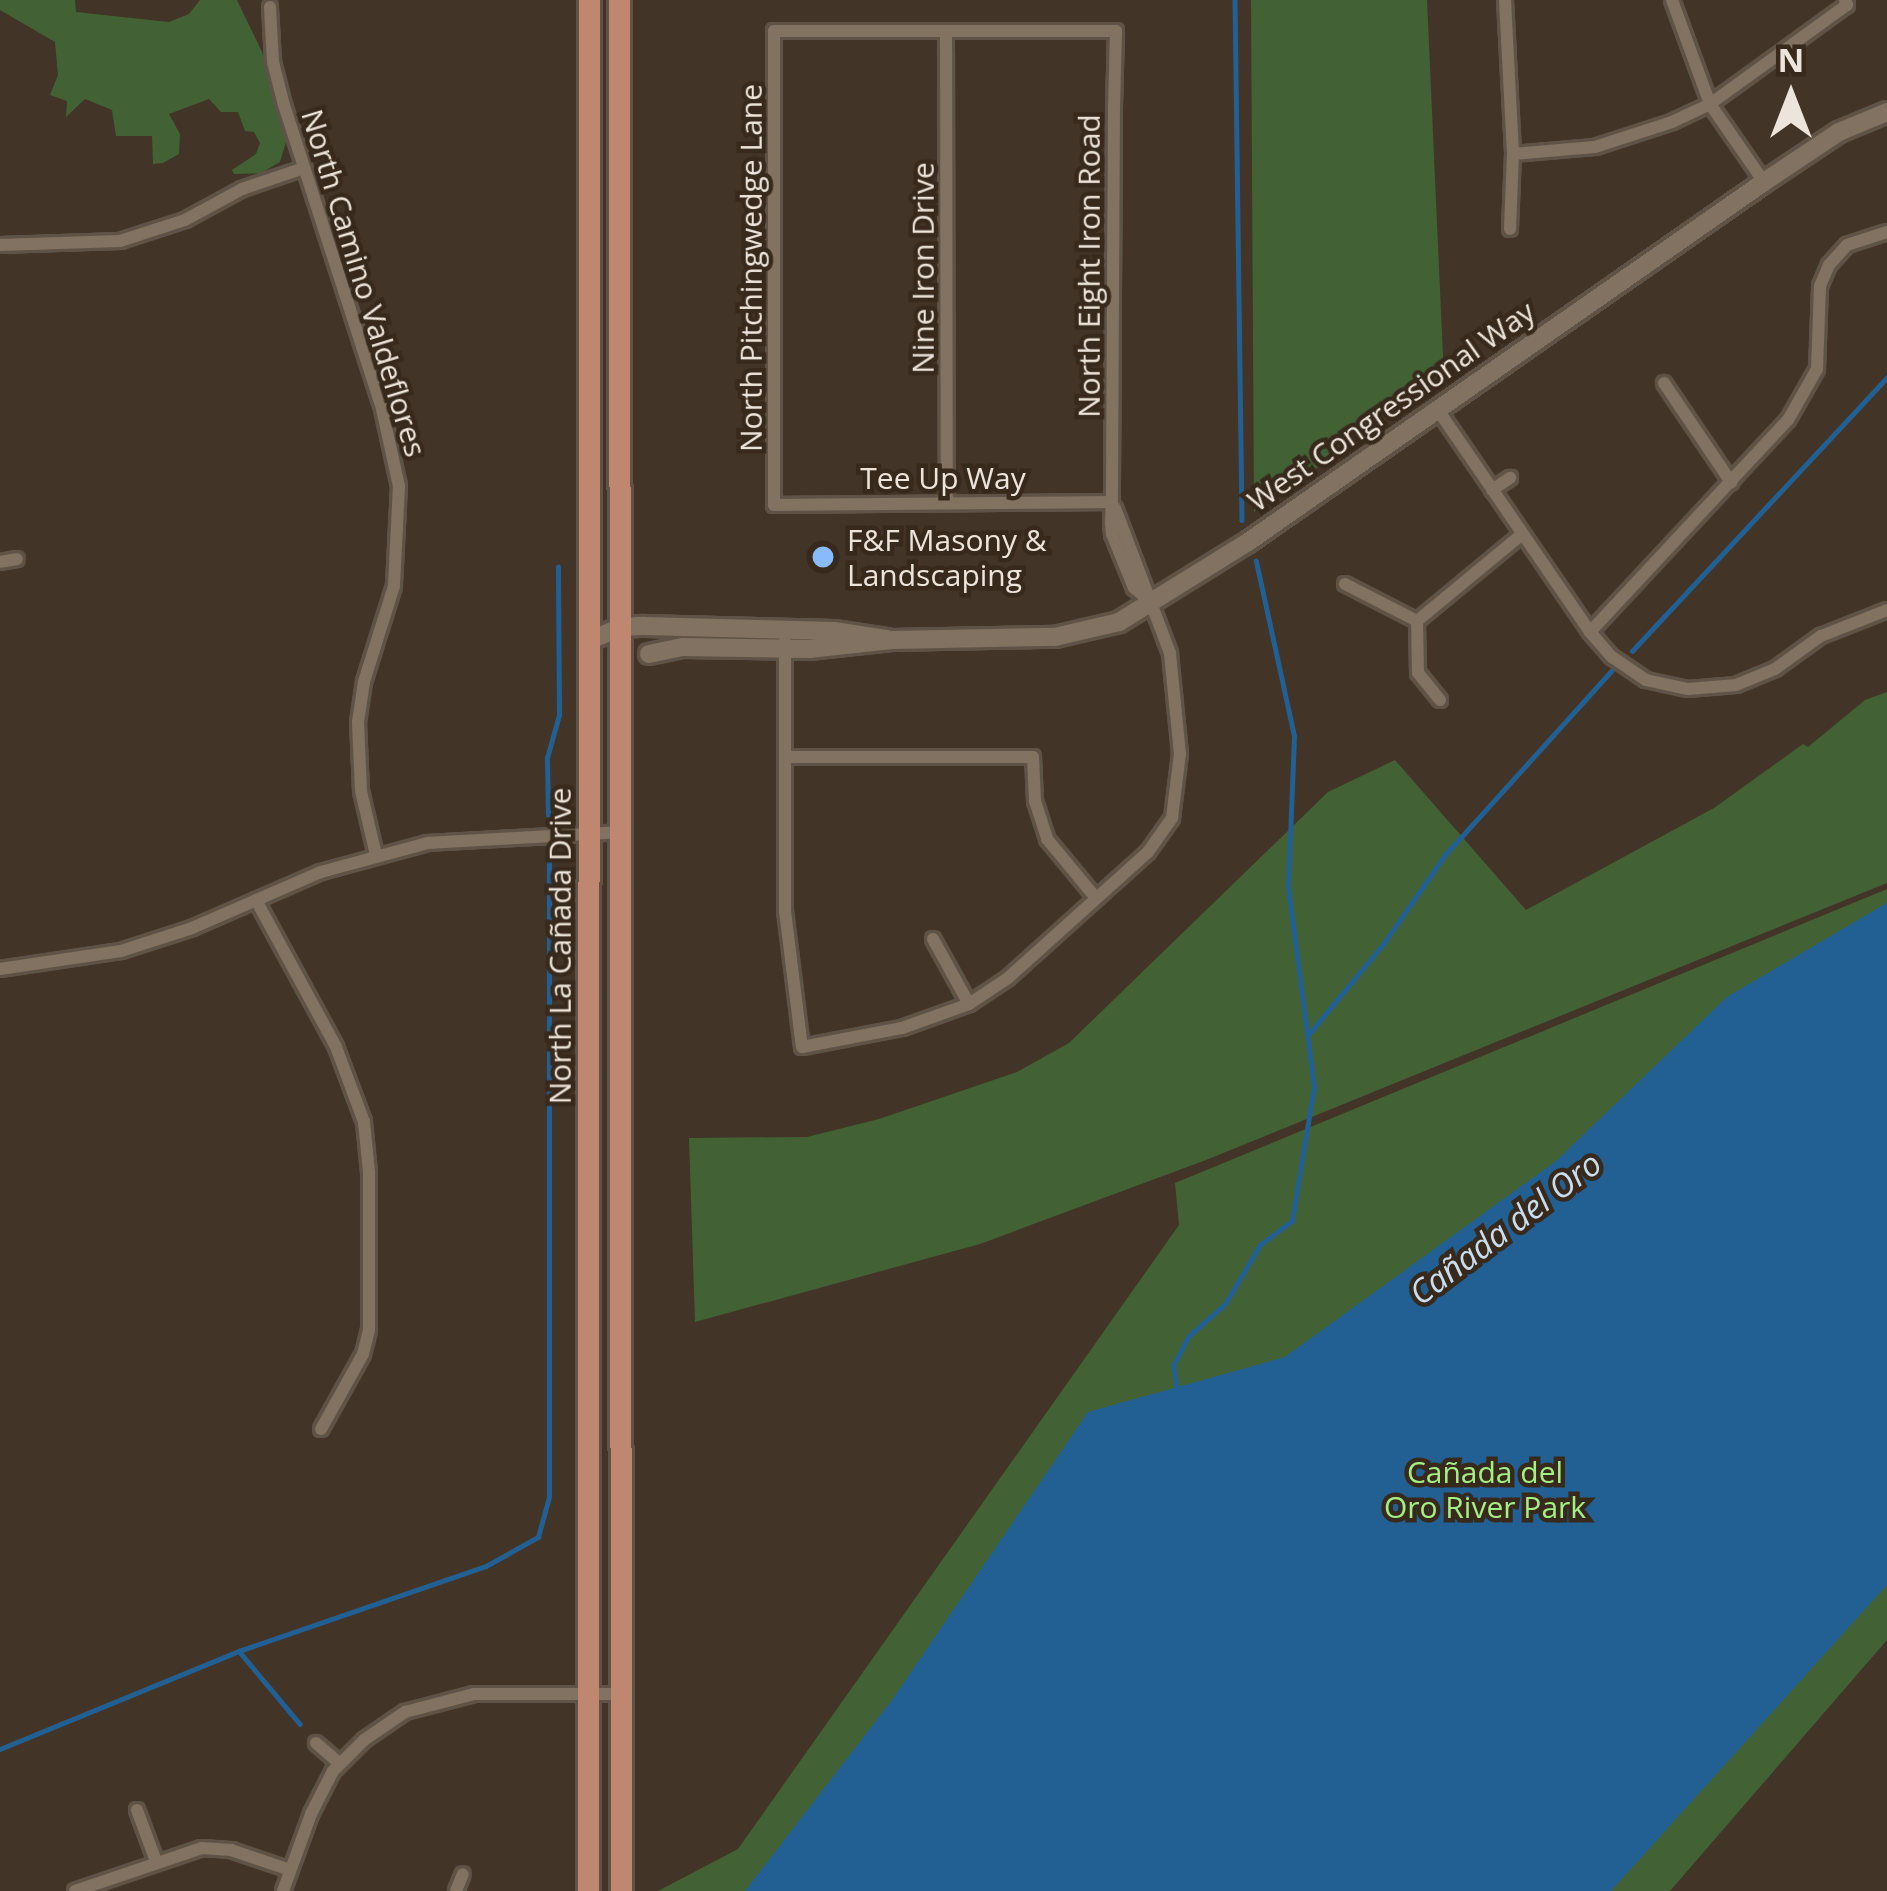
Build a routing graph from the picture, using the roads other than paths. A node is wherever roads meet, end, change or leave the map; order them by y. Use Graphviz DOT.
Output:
graph roads {
  1 [pos="589,0"];
  2 [pos="619,0"];
  3 [pos="1505,0"];
  4 [pos="1672,0"];
  5 [pos="1846,3"];
  6 [pos="270,7"];
  7 [pos="946,33"];
  8 [pos="1710,104"];
  9 [pos="1887,112"];
  10 [pos="1513,154"];
  11 [pos="304,168"];
  12 [pos="1764,182"];
  13 [pos="1510,229"];
  14 [pos="1887,232"];
  15 [pos="0,245"];
  16 [pos="1664,383"];
  17 [pos="1438,410"];
  18 [pos="1510,478"];
  19 [pos="1731,482"];
  20 [pos="1492,490"];
  21 [pos="947,502"];
  22 [pos="1112,502"];
  23 [pos="774,505"];
  24 [pos="1522,534"];
  25 [pos="17,559"];
  26 [pos="0,562"];
  27 [pos="1345,584"];
  28 [pos="1154,603"];
  29 [pos="1887,610"];
  30 [pos="1417,621"];
  31 [pos="622,627"];
  32 [pos="1590,632"];
  33 [pos="590,640"];
  34 [pos="784,640"];
  35 [pos="710,643"];
  36 [pos="621,654"];
  37 [pos="1440,700"];
  38 [pos="785,757"];
  39 [pos="589,832"];
  40 [pos="622,832"];
  41 [pos="376,855"];
  42 [pos="1096,898"];
  43 [pos="256,900"];
  44 [pos="933,939"];
  45 [pos="0,969"];
  46 [pos="969,1004"];
  47 [pos="320,1429"];
  48 [pos="590,1694"];
  49 [pos="622,1694"];
  50 [pos="316,1743"];
  51 [pos="339,1763"];
  52 [pos="137,1810"];
  53 [pos="156,1861"];
  54 [pos="290,1870"];
  55 [pos="463,1874"];
  56 [pos="76,1891"];
  57 [pos="283,1891"];
  58 [pos="456,1891"];
  59 [pos="588,1891"];
  60 [pos="621,1891"];
  1 -- 33 [label="main road, North La Cañada Drive"];
  2 -- 31 [label="main road, North La Cañada Drive"];
  3 -- 10 [label="street"];
  4 -- 8 [label="street"];
  5 -- 8 [label="street"];
  6 -- 11 [label="street, North Camino Valdeflores"];
  7 -- 21 [label="street, Nine Iron Drive"];
  7 -- 22 [label="street, North Eight Iron Road"];
  7 -- 23 [label="street, North Pitchingwedge Lane"];
  8 -- 10 [label="street"];
  8 -- 12 [label="street"];
  9 -- 12 [label="street, West Congressional Way"];
  10 -- 13 [label="street"];
  11 -- 15 [label="street"];
  11 -- 41 [label="street, North Camino Valdeflores"];
  12 -- 17 [label="street, West Congressional Way"];
  14 -- 19 [label="street"];
  16 -- 19 [label="street"];
  17 -- 20 [label="street"];
  17 -- 28 [label="street, West Congressional Way"];
  18 -- 20 [label="street"];
  19 -- 32 [label="street"];
  20 -- 24 [label="street"];
  21 -- 22 [label="street, Tee Up Way"];
  21 -- 23 [label="street, Tee Up Way"];
  22 -- 28 [label="street, North Eight Iron Road"];
  24 -- 30 [label="street"];
  24 -- 32 [label="street"];
  25 -- 26 [label="street"];
  27 -- 30 [label="street"];
  28 -- 34 [label="street, West Congressional Way"];
  28 -- 42 [label="street, North Eight Iron Road"];
  29 -- 32 [label="street"];
  30 -- 37 [label="street"];
  31 -- 33 [label="street, West Congressional Way"];
  31 -- 35 [label="street, West Congressional Way"];
  31 -- 36 [label="main road, North La Cañada Drive"];
  33 -- 36 [label="street, West Congressional Way"];
  33 -- 39 [label="main road, North La Cañada Drive"];
  34 -- 35 [label="street, West Congressional Way"];
  34 -- 38 [label="street"];
  35 -- 36 [label="street, West Congressional Way"];
  36 -- 40 [label="main road, North La Cañada Drive"];
  38 -- 42 [label="street"];
  38 -- 46 [label="street, North Eight Iron Road"];
  39 -- 40 [label="street"];
  39 -- 41 [label="street"];
  39 -- 48 [label="main road, North La Cañada Drive"];
  40 -- 49 [label="main road, North La Cañada Drive"];
  41 -- 43 [label="street"];
  42 -- 46 [label="street, North Eight Iron Road"];
  43 -- 45 [label="street"];
  43 -- 47 [label="street"];
  44 -- 46 [label="street"];
  48 -- 49 [label="street"];
  48 -- 51 [label="street"];
  48 -- 59 [label="main road, North La Cañada Drive"];
  49 -- 60 [label="main road, North La Cañada Drive"];
  50 -- 51 [label="street"];
  51 -- 54 [label="street"];
  52 -- 53 [label="street"];
  53 -- 54 [label="street"];
  53 -- 56 [label="street"];
  54 -- 57 [label="street"];
  55 -- 58 [label="street"];
}
